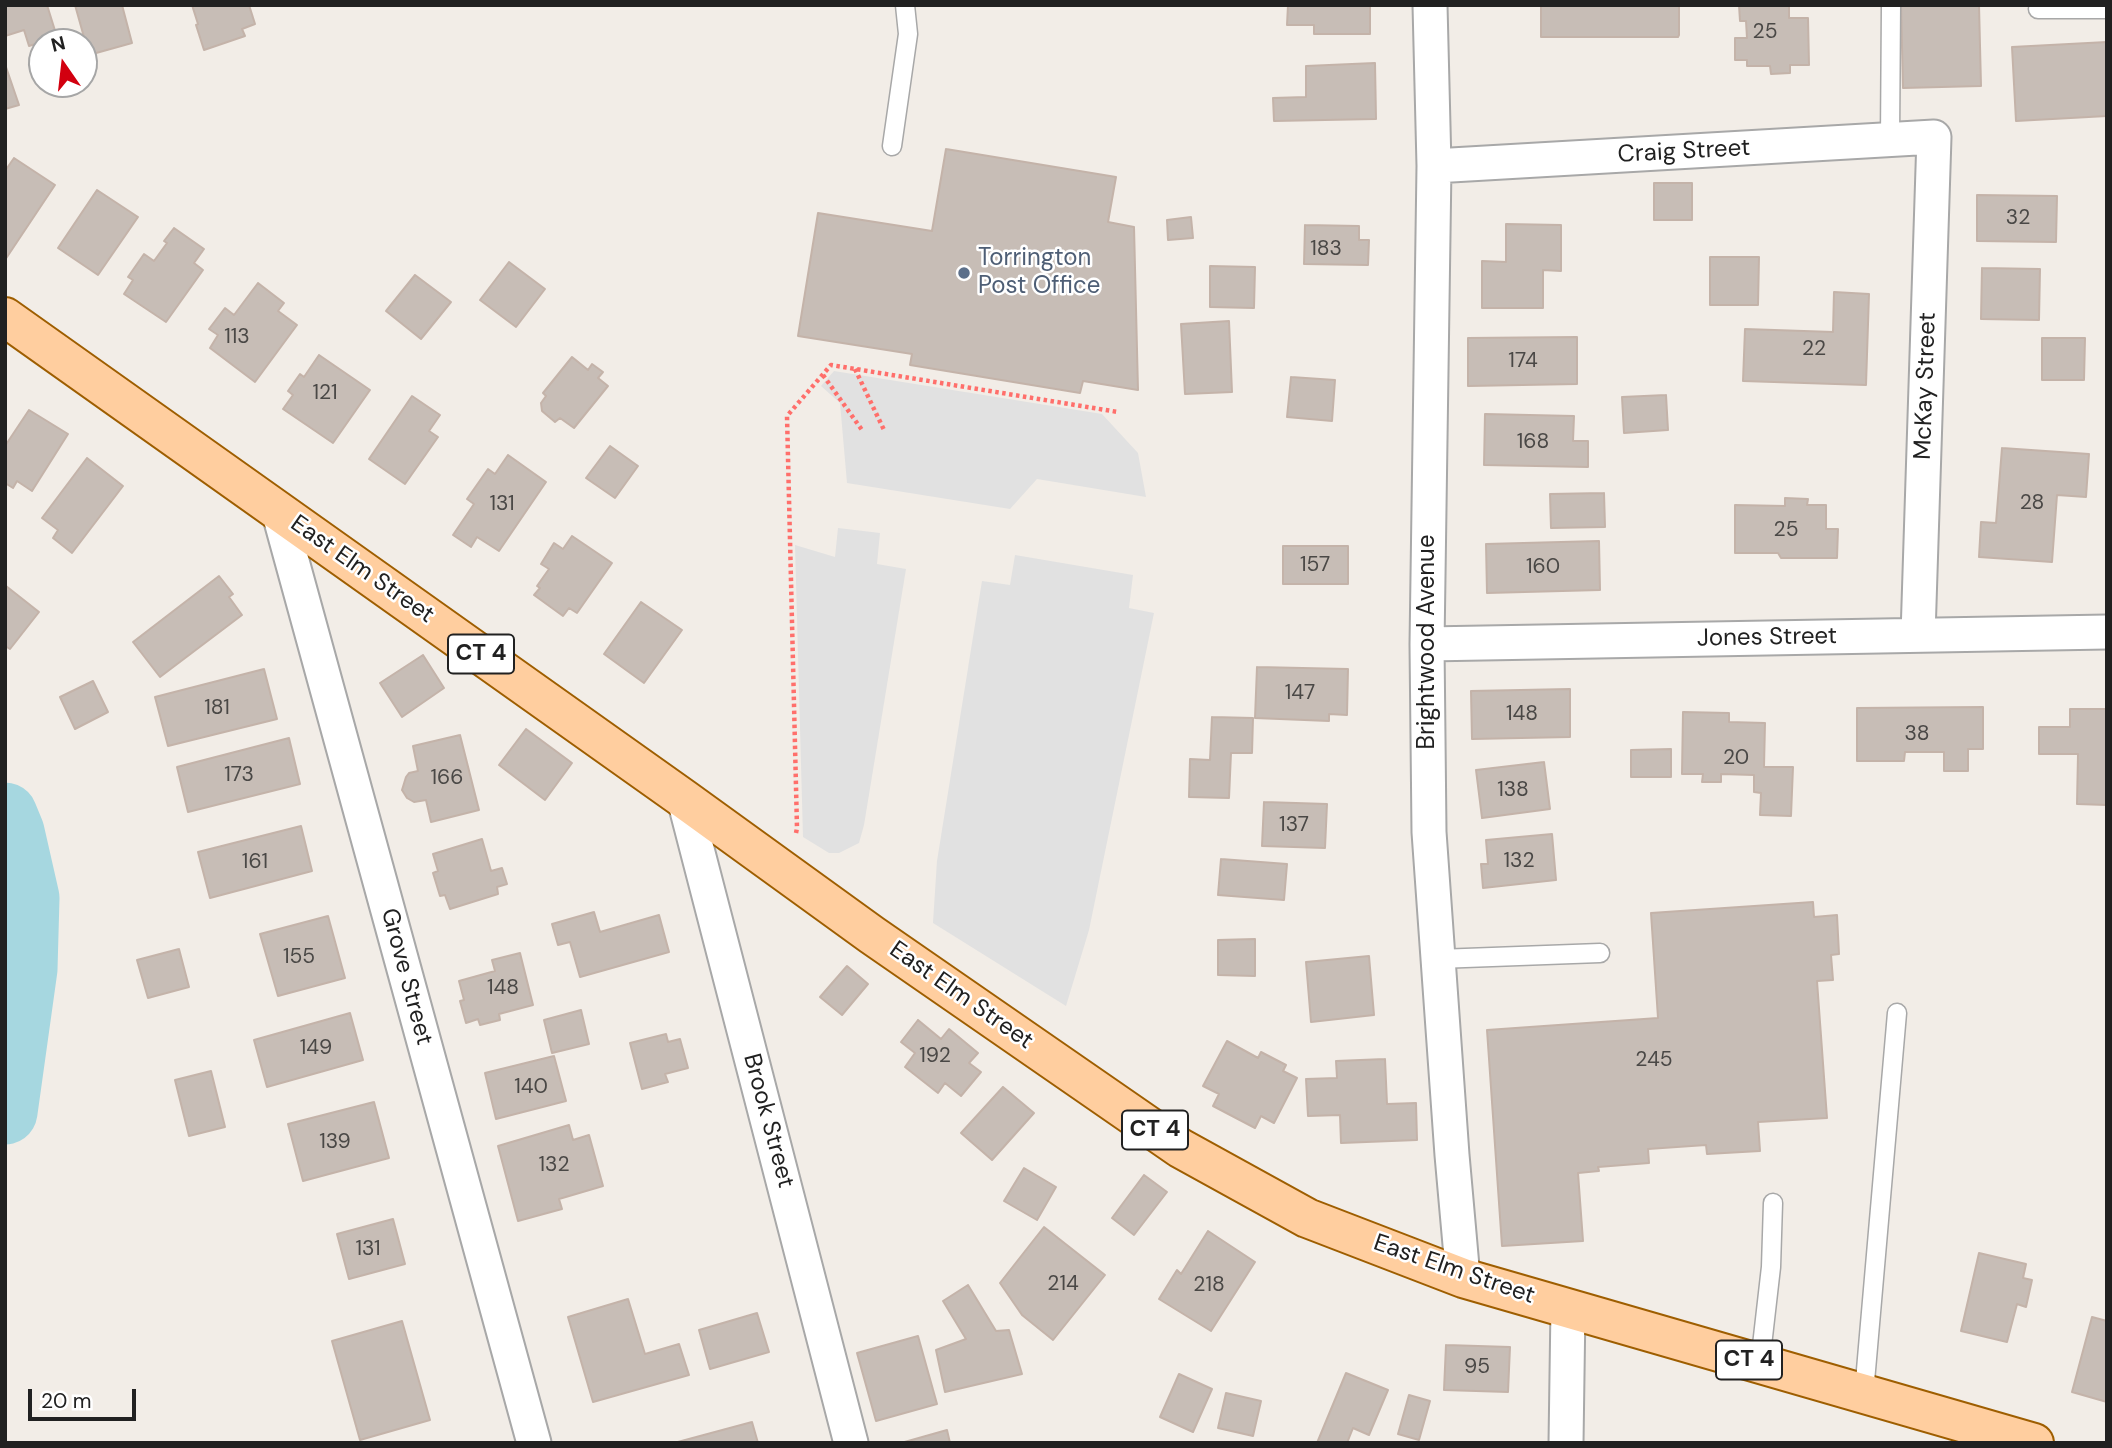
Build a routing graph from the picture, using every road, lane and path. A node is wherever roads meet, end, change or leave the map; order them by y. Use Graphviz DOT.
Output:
graph roads {
  1 [pos="905,5"];
  2 [pos="1430,5"];
  3 [pos="1891,5"];
  4 [pos="2038,9"];
  5 [pos="2107,9"];
  6 [pos="1934,137"];
  7 [pos="1890,139"];
  8 [pos="892,146"];
  9 [pos="1434,166"];
  10 [pos="5,317"];
  11 [pos="855,368"];
  12 [pos="823,375"];
  13 [pos="1118,412"];
  14 [pos="862,430"];
  15 [pos="884,430"];
  16 [pos="278,510"];
  17 [pos="2107,632"];
  18 [pos="1918,635"];
  19 [pos="1427,644"];
  20 [pos="684,799"];
  21 [pos="784,870"];
  22 [pos="1600,953"];
  23 [pos="1438,959"];
  24 [pos="1897,1013"];
  25 [pos="1773,1202"];
  26 [pos="1463,1278"];
  27 [pos="1568,1307"];
  28 [pos="1760,1363"];
  29 [pos="1864,1393"];
  30 [pos="534,1443"];
  31 [pos="851,1443"];
  32 [pos="1566,1443"];
  33 [pos="2034,1443"];
  1 -- 8 [label="lane"];
  2 -- 9 [label="street, Brightwood Avenue"];
  3 -- 7 [label="lane"];
  4 -- 5 [label="lane"];
  6 -- 7 [label="street, Craig Street"];
  6 -- 18 [label="street, McKay Street"];
  7 -- 9 [label="street, Craig Street"];
  9 -- 19 [label="street, Brightwood Avenue"];
  10 -- 16 [label="main road, East Elm Street / CT 4"];
  11 -- 12 [label="path"];
  11 -- 13 [label="path"];
  11 -- 15 [label="path"];
  12 -- 14 [label="path"];
  12 -- 21 [label="path"];
  16 -- 20 [label="main road, East Elm Street / CT 4"];
  16 -- 30 [label="street, Grove Street"];
  17 -- 18 [label="street, Jones Street"];
  18 -- 19 [label="street, Jones Street"];
  19 -- 23 [label="street, Brightwood Avenue"];
  20 -- 21 [label="main road, East Elm Street / CT 4"];
  20 -- 31 [label="street, Brook Street"];
  21 -- 26 [label="main road, East Elm Street / CT 4"];
  22 -- 23 [label="lane"];
  23 -- 26 [label="street, Brightwood Avenue"];
  24 -- 29 [label="lane"];
  25 -- 28 [label="lane"];
  26 -- 27 [label="main road, East Elm Street / CT 4"];
  27 -- 28 [label="main road, East Elm Street / CT 4"];
  27 -- 32 [label="street"];
  28 -- 29 [label="main road, East Elm Street / CT 4"];
  29 -- 33 [label="main road, East Elm Street / CT 4"];
}
